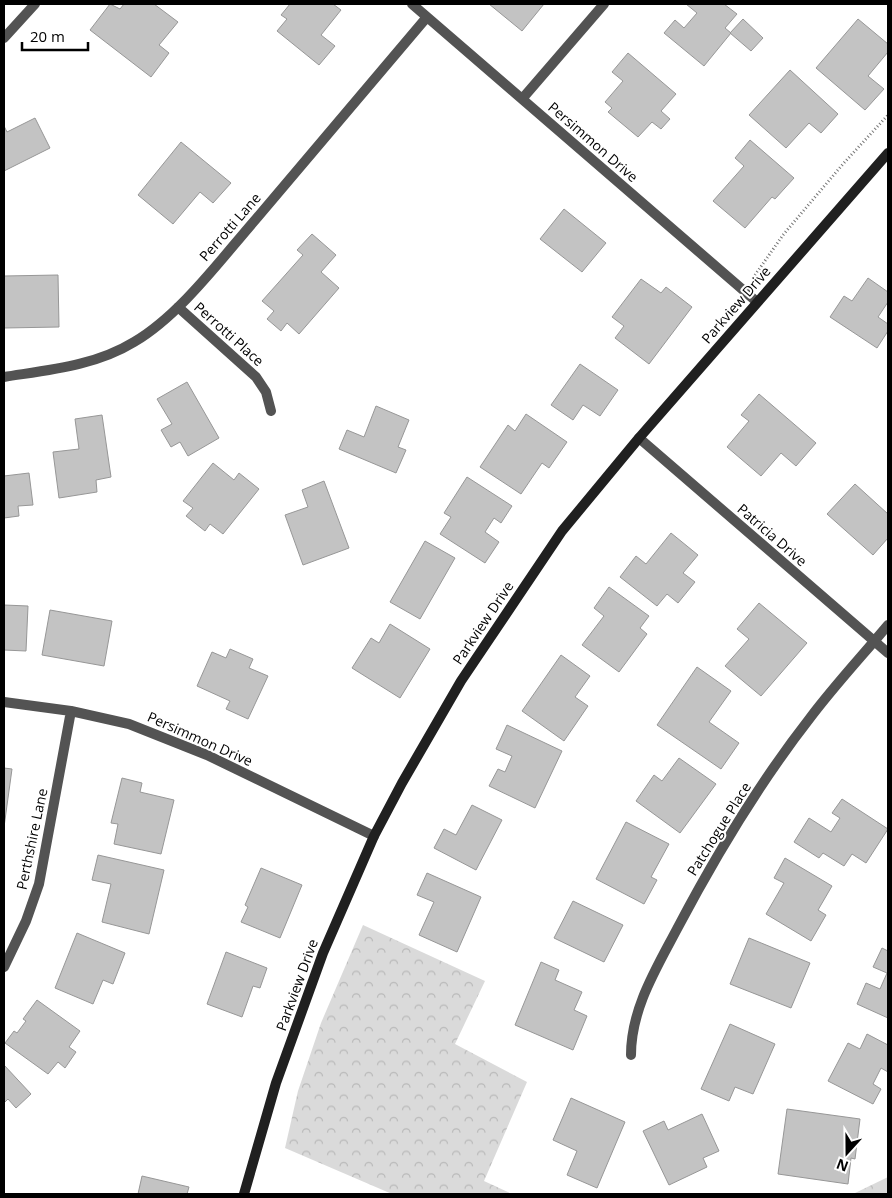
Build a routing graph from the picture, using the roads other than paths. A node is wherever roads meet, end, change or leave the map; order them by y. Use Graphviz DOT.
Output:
graph roads {
  1 [pos="35,4"];
  2 [pos="412,4"];
  3 [pos="604,4"];
  4 [pos="427,17"];
  5 [pos="4,38"];
  6 [pos="522,99"];
  7 [pos="888,153"];
  8 [pos="757,302"];
  9 [pos="178,306"];
  10 [pos="4,377"];
  11 [pos="271,411"];
  12 [pos="639,438"];
  13 [pos="888,625"];
  14 [pos="875,641"];
  15 [pos="888,653"];
  16 [pos="4,702"];
  17 [pos="71,711"];
  18 [pos="374,836"];
  19 [pos="4,967"];
  20 [pos="631,1055"];
  21 [pos="244,1194"];
  1 -- 5 [label="street"];
  2 -- 4 [label="street, Persimmon Drive"];
  3 -- 6 [label="street"];
  4 -- 6 [label="street, Persimmon Drive"];
  4 -- 9 [label="street, Perrotti Lane"];
  6 -- 8 [label="street, Persimmon Drive"];
  7 -- 8 [label="street, Parkview Drive"];
  8 -- 12 [label="street, Parkview Drive"];
  9 -- 10 [label="street, Perrotti Lane"];
  9 -- 11 [label="street, Perrotti Place"];
  12 -- 14 [label="street, Patricia Drive"];
  12 -- 18 [label="street, Parkview Drive"];
  13 -- 14 [label="street, Patchogue Place"];
  14 -- 15 [label="street, Patricia Drive"];
  14 -- 20 [label="street, Patchogue Place"];
  16 -- 17 [label="street, Persimmon Drive"];
  17 -- 18 [label="street, Persimmon Drive"];
  17 -- 19 [label="street, Perthshire Lane"];
  18 -- 21 [label="street, Parkview Drive"];
}
